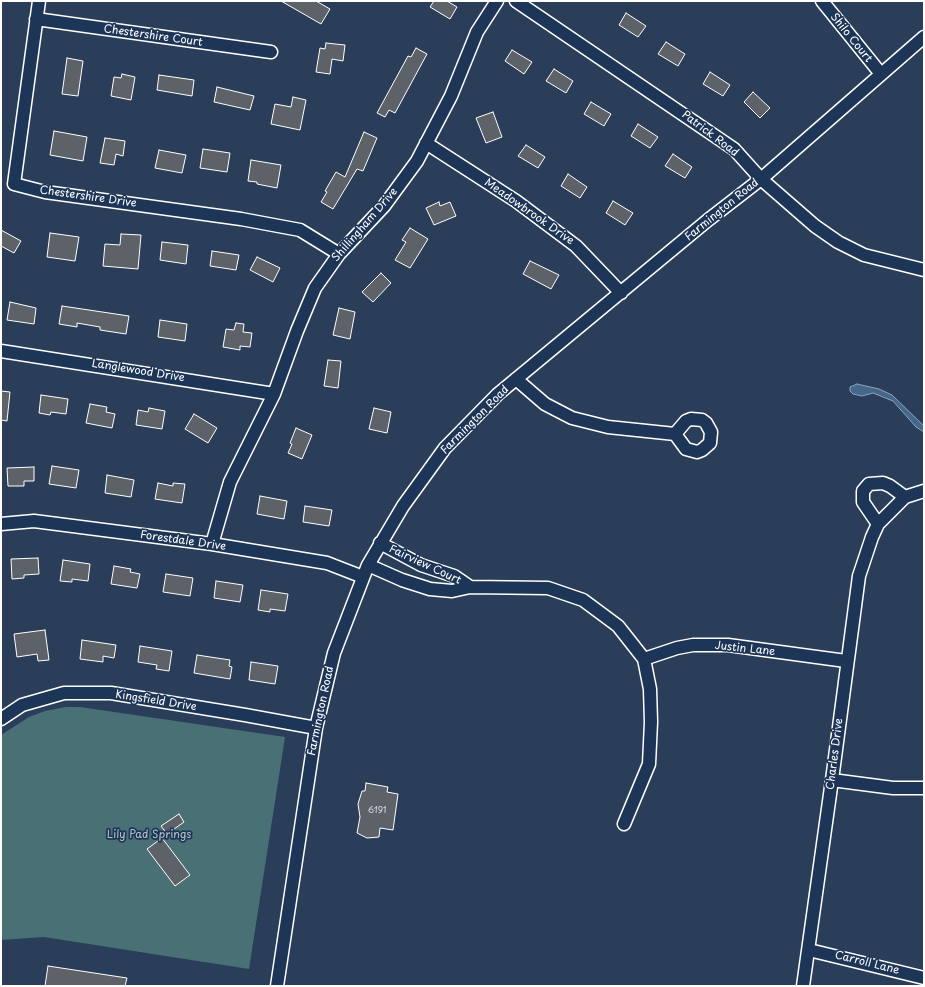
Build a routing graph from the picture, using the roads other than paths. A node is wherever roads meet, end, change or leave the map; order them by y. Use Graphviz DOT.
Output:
graph roads {
  1 [pos="39,1"];
  2 [pos="497,1"];
  3 [pos="516,1"];
  4 [pos="822,1"];
  5 [pos="36,19"];
  6 [pos="924,37"];
  7 [pos="271,52"];
  8 [pos="881,74"];
  9 [pos="426,144"];
  10 [pos="761,179"];
  11 [pos="339,254"];
  12 [pos="924,270"];
  13 [pos="621,293"];
  14 [pos="1,350"];
  15 [pos="516,379"];
  16 [pos="274,394"];
  17 [pos="675,434"];
  18 [pos="924,491"];
  19 [pos="905,497"];
  20 [pos="1,524"];
  21 [pos="878,524"];
  22 [pos="380,543"];
  23 [pos="212,544"];
  24 [pos="368,565"];
  25 [pos="363,577"];
  26 [pos="470,587"];
  27 [pos="644,658"];
  28 [pos="846,661"];
  29 [pos="1,719"];
  30 [pos="316,728"];
  31 [pos="832,780"];
  32 [pos="924,788"];
  33 [pos="624,824"];
  34 [pos="809,950"];
  35 [pos="924,978"];
  36 [pos="277,986"];
  37 [pos="803,986"];
  1 -- 5 [label="street, Chestershire Drive"];
  2 -- 9 [label="street, Shillingham Drive"];
  3 -- 10 [label="street, Patrick Road"];
  4 -- 8 [label="street, Shilo Court"];
  5 -- 7 [label="street, Chestershire Court"];
  5 -- 11 [label="street, Chestershire Drive"];
  6 -- 8 [label="street, Farmington Road"];
  8 -- 10 [label="street, Farmington Road"];
  9 -- 11 [label="street, Shillingham Drive"];
  9 -- 13 [label="street, Meadowbrook Drive"];
  10 -- 12 [label="street, Patrick Road"];
  10 -- 13 [label="street, Farmington Road"];
  11 -- 16 [label="street, Shillingham Drive"];
  13 -- 15 [label="street, Farmington Road"];
  14 -- 16 [label="street, Langlewood Drive"];
  15 -- 17 [label="street"];
  15 -- 22 [label="street, Farmington Road"];
  16 -- 23 [label="street, Shillingham Drive"];
  18 -- 19 [label="street, Charles Drive"];
  19 -- 21 [label="street, Charles Drive"];
  19 -- 21 [label="street"];
  20 -- 23 [label="street, Forestdale Drive"];
  21 -- 28 [label="street, Charles Drive"];
  22 -- 24 [label="street, Farmington Road"];
  22 -- 26 [label="street, Fairview Court"];
  23 -- 25 [label="street, Forestdale Drive"];
  24 -- 25 [label="street, Farmington Road"];
  24 -- 26 [label="street, Fairview Court"];
  25 -- 30 [label="street, Farmington Road"];
  26 -- 27 [label="street, Fairview Court"];
  27 -- 28 [label="street, Justin Lane"];
  27 -- 33 [label="street, Fairview Court"];
  28 -- 31 [label="street, Charles Drive"];
  29 -- 30 [label="street, Kingsfield Drive"];
  30 -- 36 [label="street, Farmington Road"];
  31 -- 32 [label="street"];
  31 -- 34 [label="street, Charles Drive"];
  34 -- 35 [label="street, Carroll Lane"];
  34 -- 37 [label="street, Charles Drive"];
}
